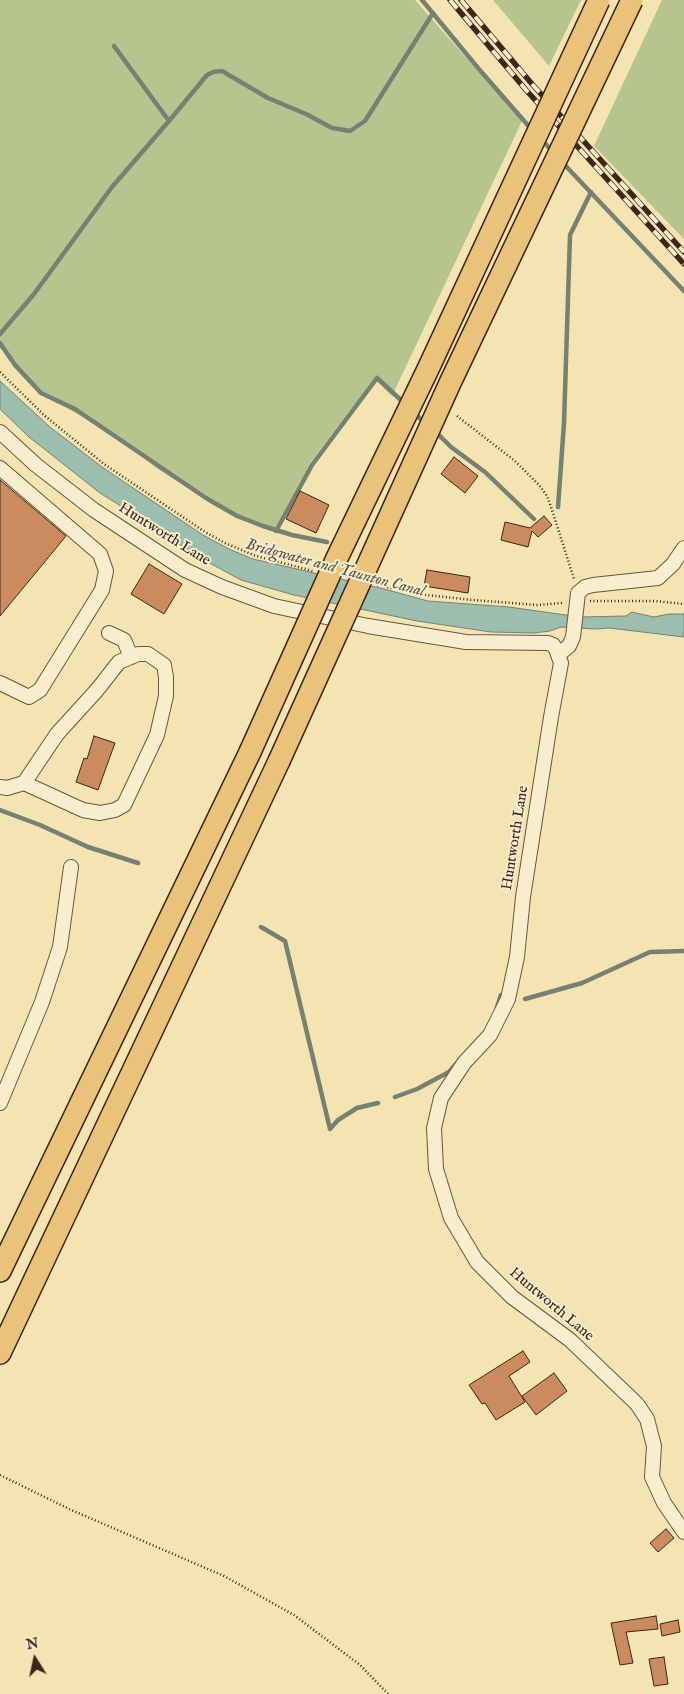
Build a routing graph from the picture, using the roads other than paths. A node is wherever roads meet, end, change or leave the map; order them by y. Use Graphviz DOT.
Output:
graph roads {
  1 [pos="599,0"];
  2 [pos="632,0"];
  3 [pos="0,432"];
  4 [pos="0,468"];
  5 [pos="684,548"];
  6 [pos="109,633"];
  7 [pos="559,654"];
  8 [pos="131,657"];
  9 [pos="0,683"];
  10 [pos="24,783"];
  11 [pos="0,787"];
  12 [pos="71,867"];
  13 [pos="0,1103"];
  14 [pos="0,1271"];
  15 [pos="0,1353"];
  16 [pos="684,1532"];
  1 -- 14 [label="highway, bridge"];
  2 -- 15 [label="highway, bridge"];
  3 -- 7 [label="street, Huntworth Lane"];
  4 -- 9 [label="street"];
  5 -- 7 [label="street"];
  6 -- 8 [label="street"];
  7 -- 16 [label="street, Huntworth Lane"];
  8 -- 10 [label="street"];
  8 -- 10 [label="street"];
  10 -- 11 [label="street"];
  12 -- 13 [label="street"];
}
